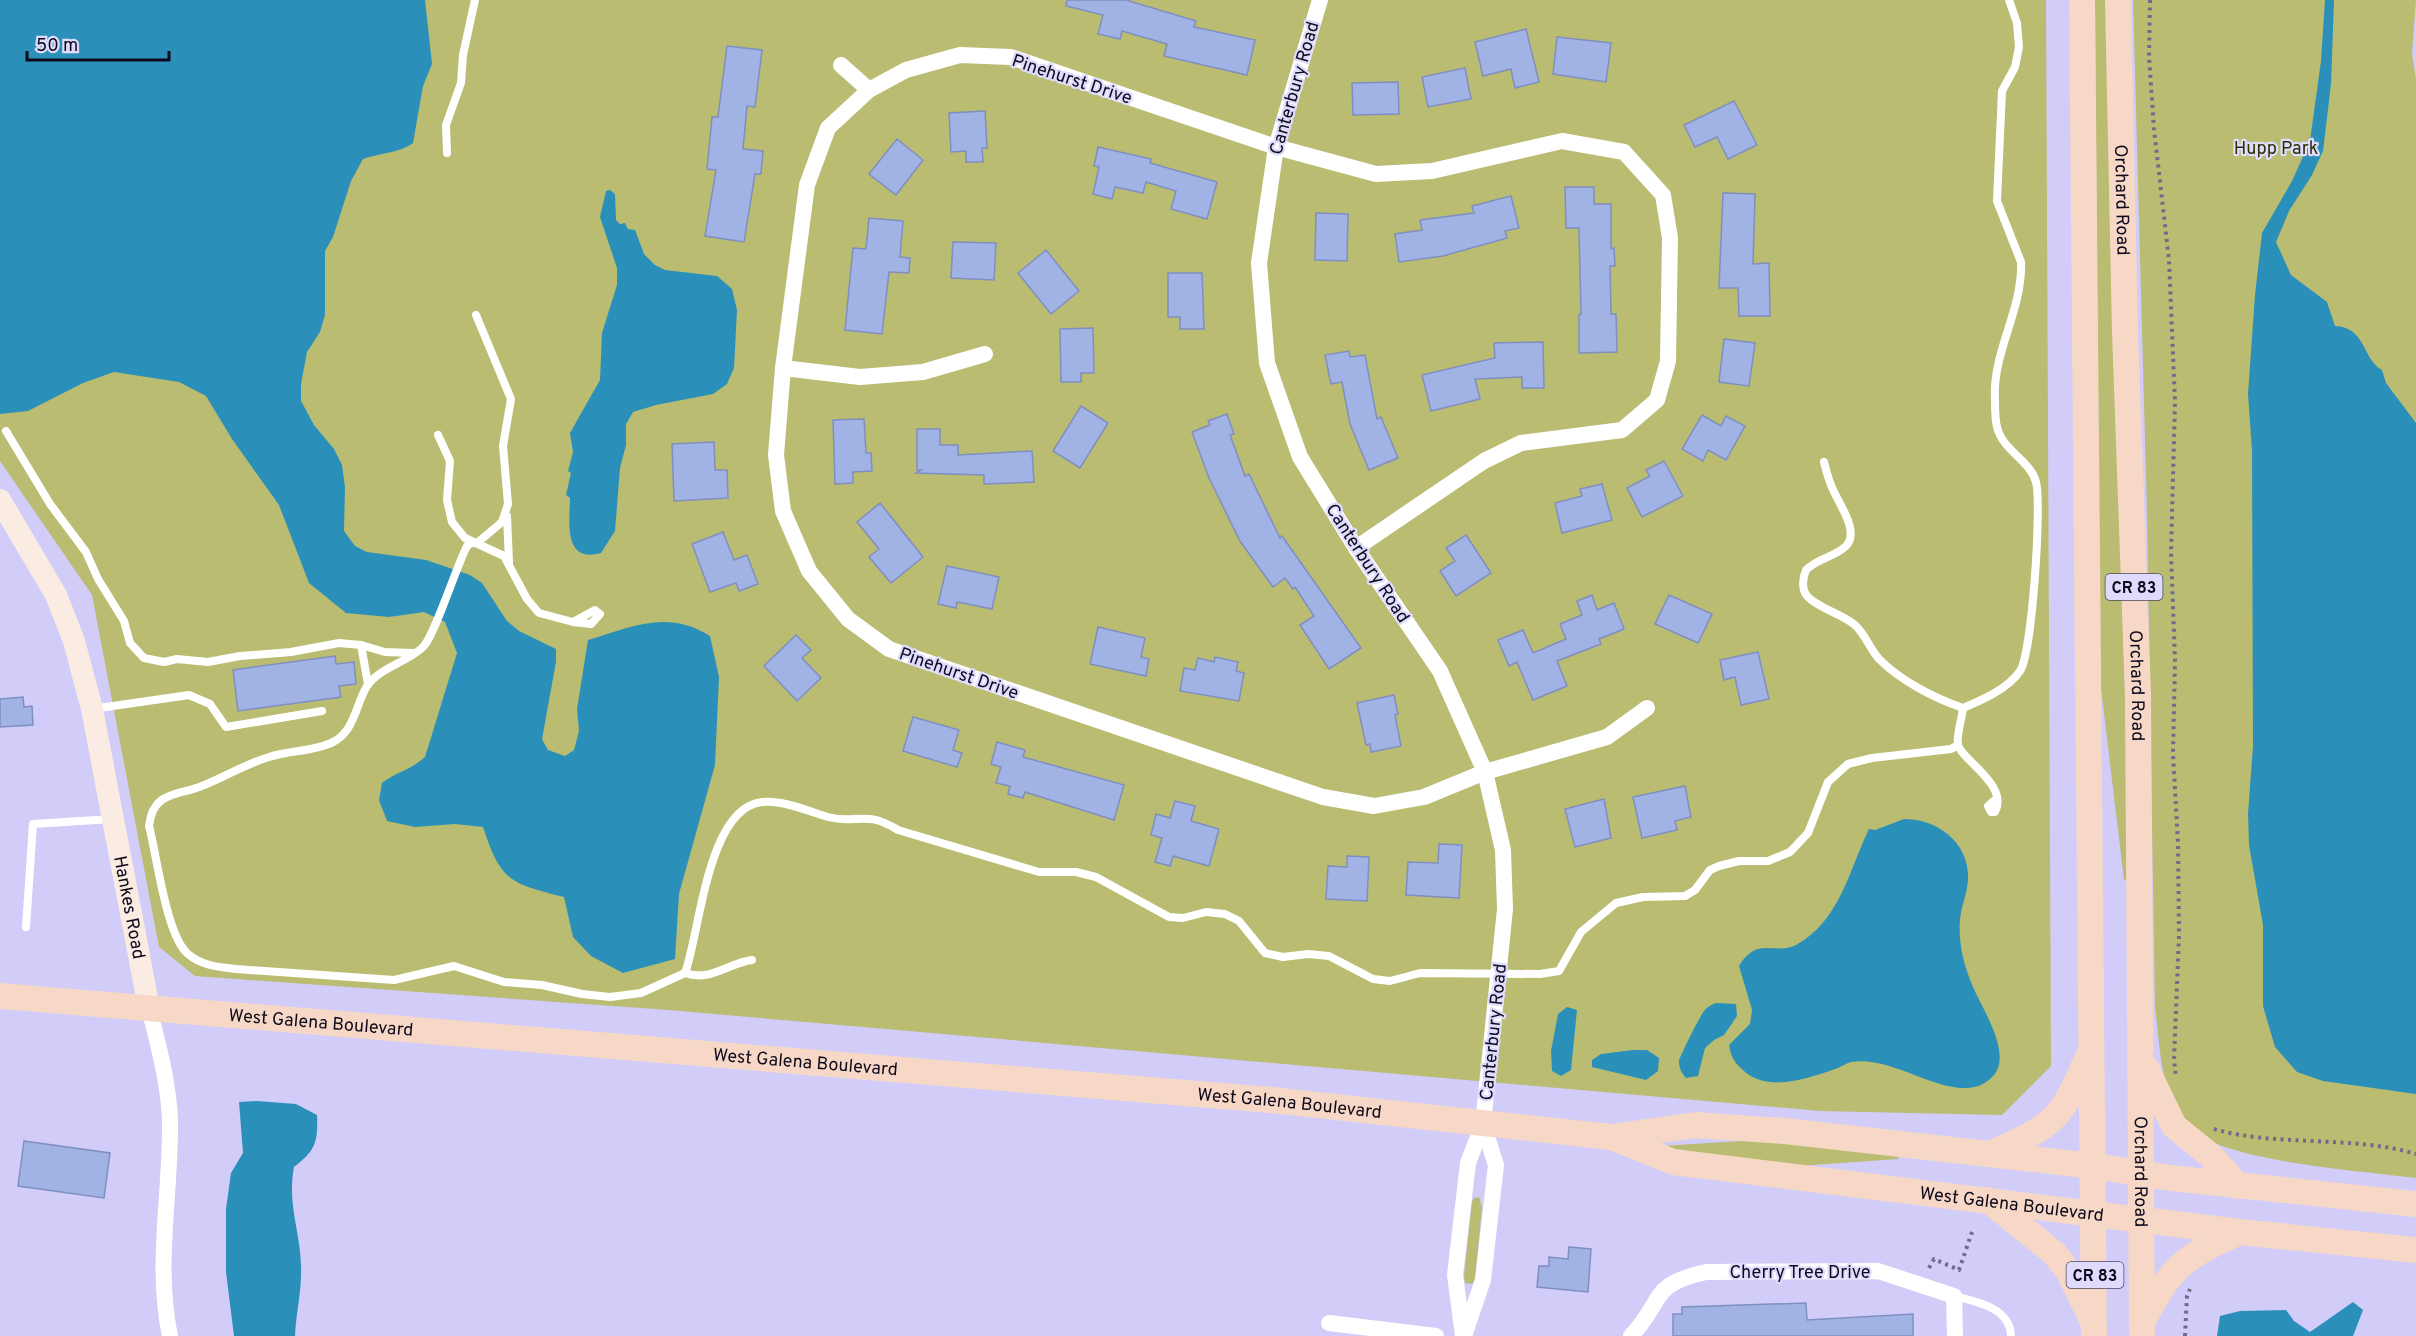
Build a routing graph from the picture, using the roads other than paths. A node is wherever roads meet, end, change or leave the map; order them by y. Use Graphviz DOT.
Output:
graph roads {
  1 [pos="475,0"];
  2 [pos="1320,0"];
  3 [pos="2009,0"];
  4 [pos="2082,0"];
  5 [pos="2118,0"];
  6 [pos="841,64"];
  7 [pos="869,90"];
  8 [pos="1276,147"];
  9 [pos="447,153"];
  10 [pos="476,315"];
  11 [pos="985,354"];
  12 [pos="783,368"];
  13 [pos="6,430"];
  14 [pos="438,435"];
  15 [pos="1824,462"];
  16 [pos="0,500"];
  17 [pos="508,504"];
  18 [pos="477,543"];
  19 [pos="1356,548"];
  20 [pos="509,562"];
  21 [pos="573,622"];
  22 [pos="361,645"];
  23 [pos="414,653"];
  24 [pos="368,684"];
  25 [pos="1647,708"];
  26 [pos="1963,708"];
  27 [pos="92,709"];
  28 [pos="322,711"];
  29 [pos="1958,745"];
  30 [pos="1485,772"];
  31 [pos="1996,799"];
  32 [pos="112,819"];
  33 [pos="26,927"];
  34 [pos="752,960"];
  35 [pos="685,973"];
  36 [pos="1498,975"];
  37 [pos="0,996"];
  38 [pos="149,1008"];
  39 [pos="2093,1044"];
  40 [pos="2141,1056"];
  41 [pos="1483,1124"];
  42 [pos="1611,1137"];
  43 [pos="1990,1154"];
  44 [pos="2094,1166"];
  45 [pos="2141,1173"];
  46 [pos="2238,1186"];
  47 [pos="1988,1200"];
  48 [pos="2416,1204"];
  49 [pos="2095,1214"];
  50 [pos="2142,1219"];
  51 [pos="2240,1232"];
  52 [pos="2416,1250"];
  53 [pos="1954,1296"];
  54 [pos="1329,1323"];
  55 [pos="2142,1329"];
  56 [pos="2094,1330"];
  57 [pos="170,1336"];
  58 [pos="1437,1336"];
  59 [pos="1463,1336"];
  60 [pos="1631,1336"];
  61 [pos="1955,1336"];
  62 [pos="2011,1336"];
  1 -- 9 [label="lane"];
  2 -- 8 [label="street, Canterbury Road"];
  3 -- 26 [label="lane"];
  4 -- 39 [label="main road, Orchard Road / CR 83"];
  5 -- 40 [label="main road, Orchard Road / CR 83"];
  6 -- 7 [label="street"];
  7 -- 8 [label="street, Pinehurst Drive"];
  7 -- 12 [label="street, Pinehurst Drive"];
  8 -- 19 [label="street, Canterbury Road"];
  8 -- 19 [label="street, Pinehurst Drive"];
  10 -- 17 [label="lane"];
  11 -- 12 [label="street"];
  12 -- 30 [label="street, Pinehurst Drive"];
  13 -- 22 [label="lane"];
  14 -- 18 [label="lane"];
  15 -- 26 [label="lane"];
  16 -- 27 [label="street, Hankes Road"];
  17 -- 18 [label="lane"];
  17 -- 20 [label="lane"];
  18 -- 20 [label="lane"];
  18 -- 23 [label="lane"];
  19 -- 30 [label="street, Canterbury Road"];
  20 -- 21 [label="lane"];
  22 -- 23 [label="lane"];
  22 -- 24 [label="lane"];
  23 -- 24 [label="lane"];
  24 -- 35 [label="lane"];
  25 -- 30 [label="street, Pinehurst Drive"];
  26 -- 29 [label="lane"];
  27 -- 28 [label="lane"];
  27 -- 32 [label="street, Hankes Road"];
  29 -- 31 [label="lane"];
  29 -- 36 [label="lane"];
  30 -- 36 [label="street, Canterbury Road"];
  32 -- 33 [label="lane"];
  32 -- 38 [label="street, Hankes Road"];
  34 -- 35 [label="lane"];
  35 -- 36 [label="lane"];
  36 -- 41 [label="street, Canterbury Road"];
  37 -- 38 [label="main road, West Galena Boulevard"];
  38 -- 41 [label="main road, West Galena Boulevard"];
  38 -- 57 [label="street, Hankes Road"];
  39 -- 43 [label="main road"];
  39 -- 44 [label="main road, Orchard Road / CR 83"];
  40 -- 45 [label="main road, Orchard Road / CR 83"];
  40 -- 46 [label="main road"];
  41 -- 42 [label="main road, West Galena Boulevard"];
  41 -- 59 [label="street"];
  41 -- 59 [label="street"];
  42 -- 43 [label="main road, West Galena Boulevard"];
  42 -- 47 [label="main road, West Galena Boulevard"];
  43 -- 44 [label="main road, West Galena Boulevard"];
  44 -- 45 [label="main road, West Galena Boulevard"];
  44 -- 49 [label="main road, Orchard Road / CR 83"];
  45 -- 46 [label="main road, West Galena Boulevard"];
  45 -- 50 [label="main road, Orchard Road / CR 83"];
  46 -- 48 [label="main road, West Galena Boulevard"];
  47 -- 49 [label="main road, West Galena Boulevard"];
  47 -- 56 [label="main road"];
  49 -- 50 [label="main road, West Galena Boulevard"];
  49 -- 56 [label="main road, Orchard Road / CR 83"];
  50 -- 51 [label="main road, West Galena Boulevard"];
  50 -- 55 [label="main road, Orchard Road / CR 83"];
  51 -- 52 [label="main road, West Galena Boulevard"];
  51 -- 55 [label="main road"];
  53 -- 60 [label="street, Cherry Tree Drive"];
  53 -- 61 [label="street"];
  53 -- 62 [label="lane"];
  54 -- 58 [label="street"];
}
